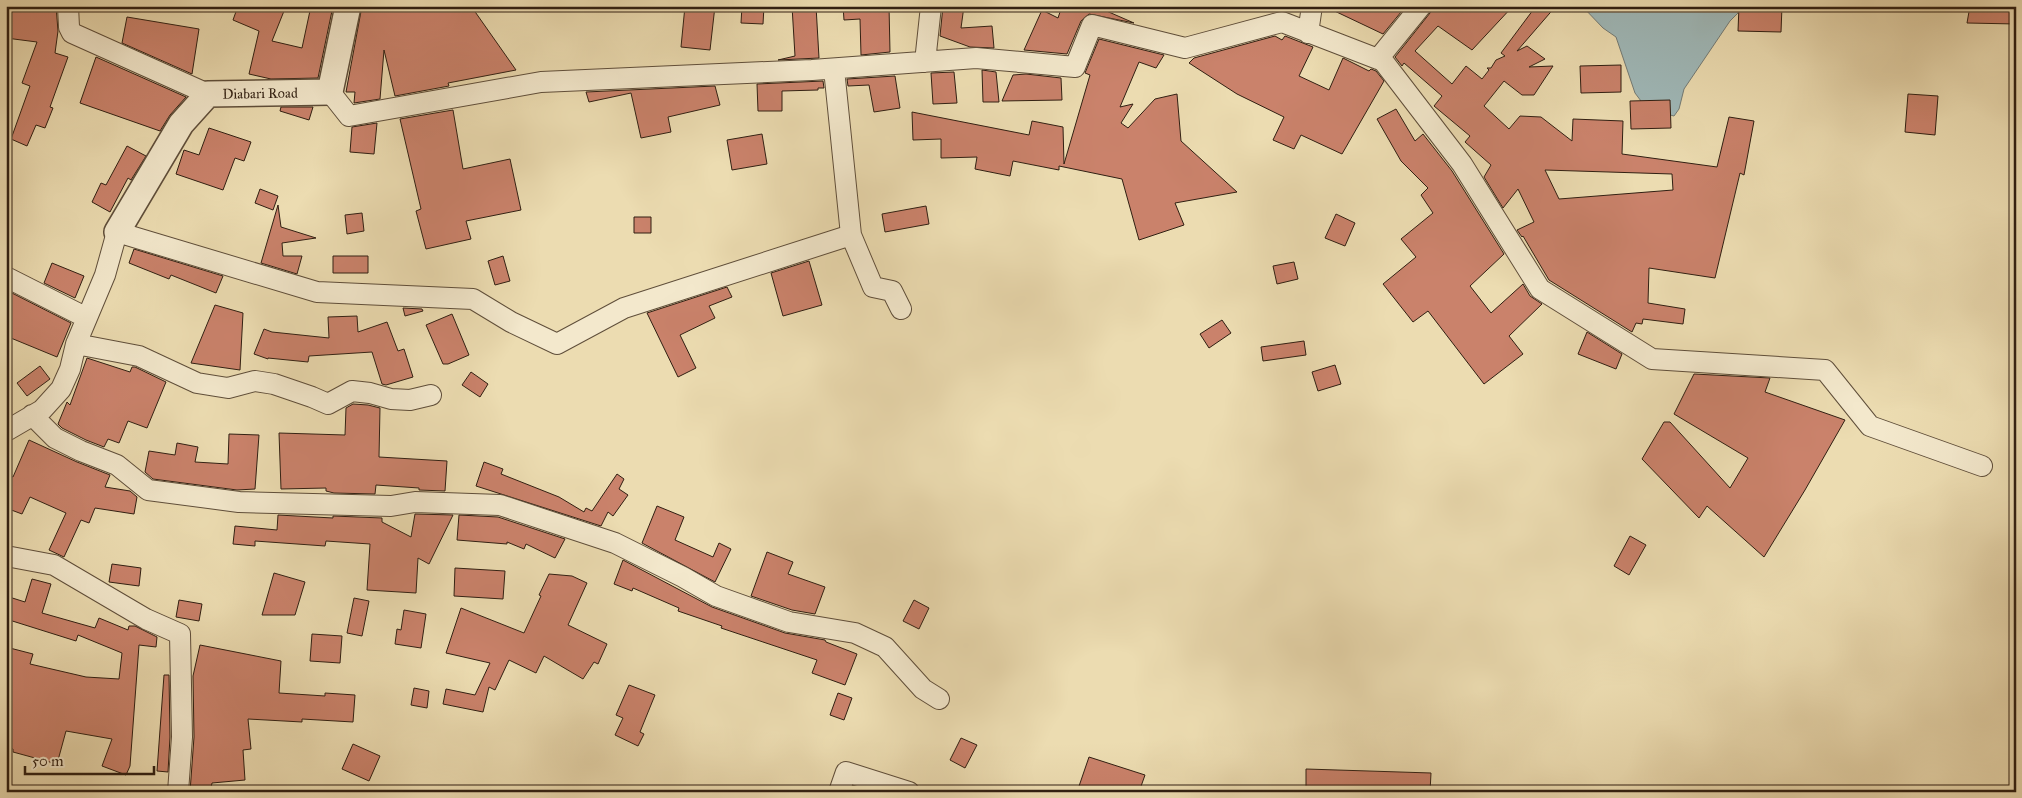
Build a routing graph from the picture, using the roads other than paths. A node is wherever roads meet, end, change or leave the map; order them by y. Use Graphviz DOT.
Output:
graph roads {
  1 [pos="68,6"];
  2 [pos="348,6"];
  3 [pos="931,6"];
  4 [pos="1312,6"];
  5 [pos="1421,6"];
  6 [pos="1308,33"];
  7 [pos="1378,59"];
  8 [pos="925,62"];
  9 [pos="834,68"];
  10 [pos="330,92"];
  11 [pos="208,94"];
  12 [pos="117,232"];
  13 [pos="851,235"];
  14 [pos="6,277"];
  15 [pos="901,309"];
  16 [pos="87,318"];
  17 [pos="76,344"];
  18 [pos="431,396"];
  19 [pos="32,415"];
  20 [pos="6,431"];
  21 [pos="1982,466"];
  22 [pos="6,556"];
  23 [pos="939,699"];
  24 [pos="178,792"];
  25 [pos="839,792"];
  26 [pos="909,792"];
  1 -- 11 [label="street"];
  2 -- 10 [label="street"];
  3 -- 8 [label="street"];
  4 -- 6 [label="street"];
  5 -- 7 [label="street"];
  6 -- 7 [label="street"];
  6 -- 8 [label="street"];
  7 -- 21 [label="street"];
  8 -- 9 [label="street"];
  9 -- 10 [label="street"];
  9 -- 13 [label="street"];
  10 -- 11 [label="street, Diabari Road"];
  11 -- 12 [label="street, Diabari Road"];
  12 -- 13 [label="street"];
  12 -- 16 [label="street"];
  13 -- 15 [label="street"];
  14 -- 16 [label="street"];
  16 -- 17 [label="street"];
  17 -- 18 [label="street"];
  17 -- 19 [label="street"];
  19 -- 20 [label="street"];
  19 -- 23 [label="street"];
  22 -- 24 [label="street"];
  25 -- 26 [label="street"];
}
